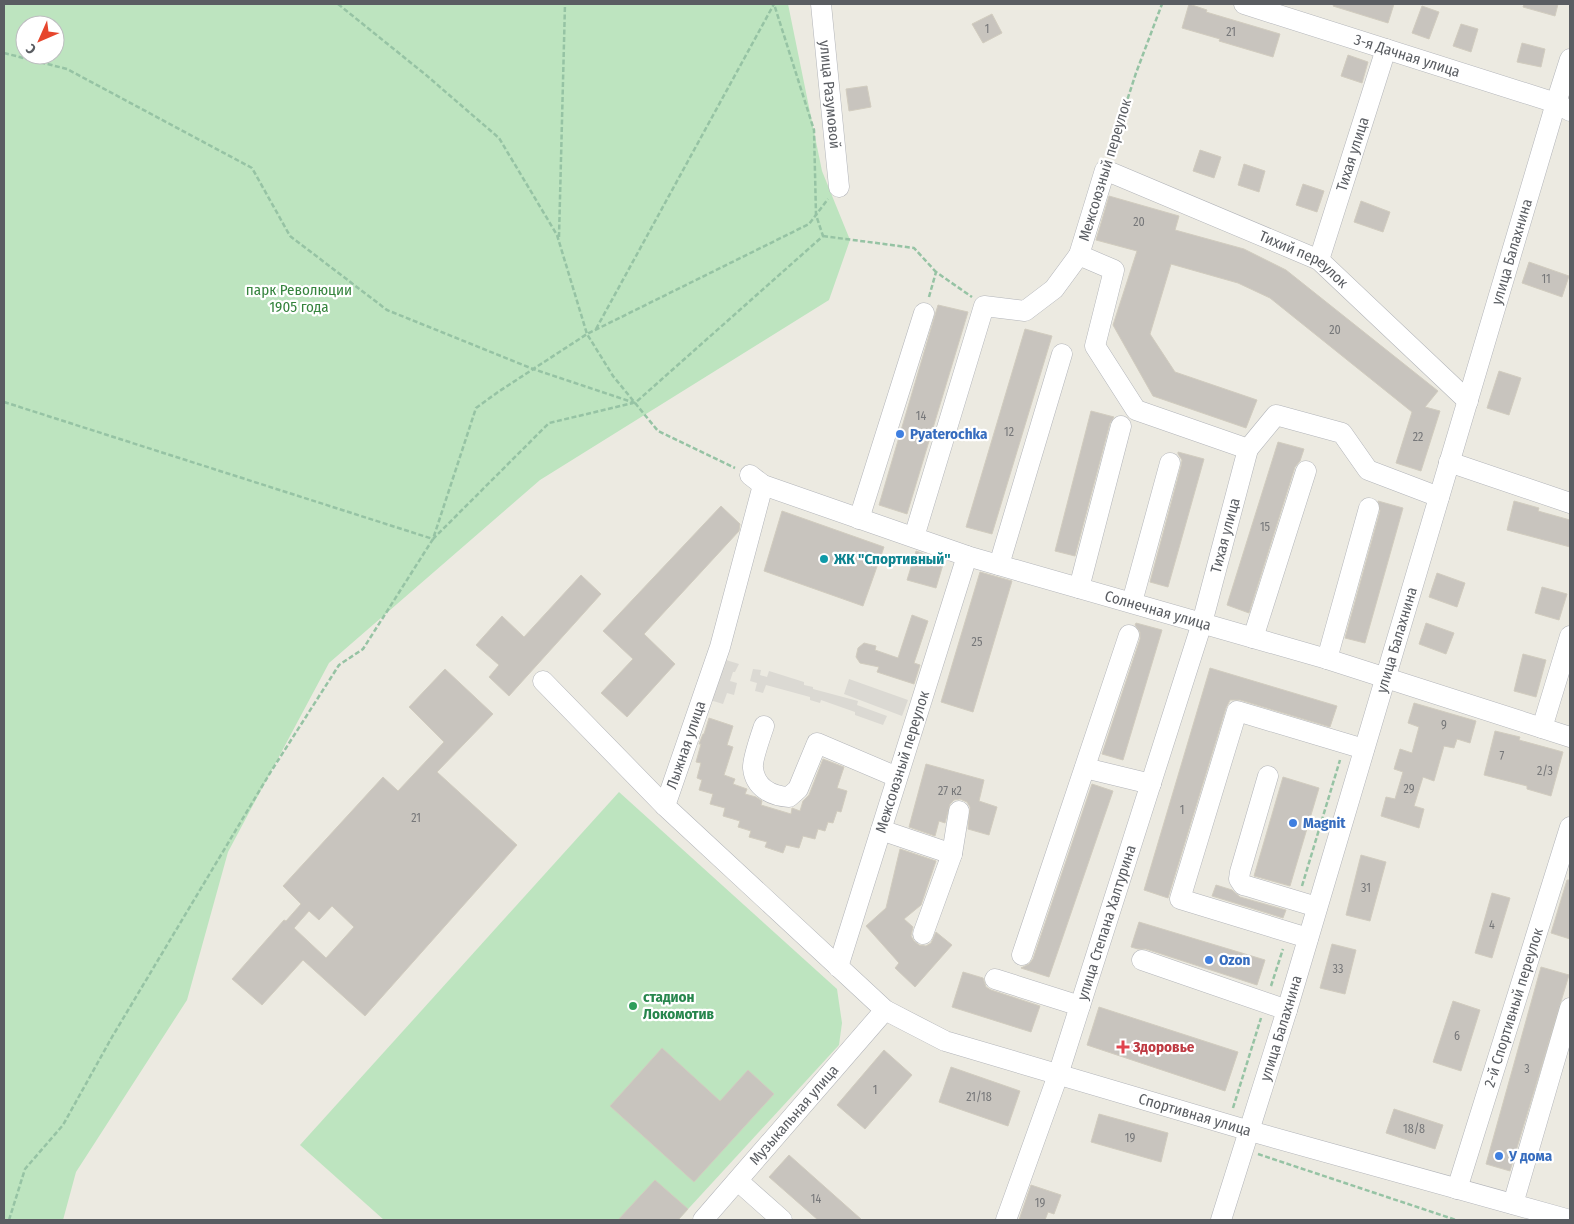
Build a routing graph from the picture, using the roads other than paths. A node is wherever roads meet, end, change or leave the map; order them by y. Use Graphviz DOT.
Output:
graph roads {
  1 [pos="821,4"];
  2 [pos="1244,4"];
  3 [pos="1386,49"];
  4 [pos="1570,59"];
  5 [pos="1563,107"];
  6 [pos="1105,170"];
  7 [pos="839,187"];
  8 [pos="1079,255"];
  9 [pos="1319,260"];
  10 [pos="924,313"];
  11 [pos="1062,354"];
  12 [pos="1468,401"];
  13 [pos="1121,426"];
  14 [pos="1248,448"];
  15 [pos="1449,462"];
  16 [pos="1170,463"];
  17 [pos="1306,471"];
  18 [pos="757,480"];
  19 [pos="1439,497"];
  20 [pos="1570,503"];
  21 [pos="1369,508"];
  22 [pos="859,519"];
  23 [pos="914,537"];
  24 [pos="968,556"];
  25 [pos="1000,565"];
  26 [pos="1079,588"];
  27 [pos="1132,602"];
  28 [pos="1202,623"];
  29 [pos="1129,635"];
  30 [pos="1570,636"];
  31 [pos="1253,638"];
  32 [pos="1327,659"];
  33 [pos="1386,677"];
  34 [pos="543,681"];
  35 [pos="764,726"];
  36 [pos="1542,728"];
  37 [pos="1570,737"];
  38 [pos="1364,749"];
  39 [pos="1084,768"];
  40 [pos="1268,776"];
  41 [pos="897,777"];
  42 [pos="1151,784"];
  43 [pos="665,806"];
  44 [pos="959,811"];
  45 [pos="1570,827"];
  46 [pos="881,830"];
  47 [pos="952,854"];
  48 [pos="1317,907"];
  49 [pos="923,934"];
  50 [pos="1308,938"];
  51 [pos="1022,955"];
  52 [pos="1142,960"];
  53 [pos="838,967"];
  54 [pos="995,980"];
  55 [pos="1080,1006"];
  56 [pos="1570,1008"];
  57 [pos="885,1010"];
  58 [pos="1287,1010"];
  59 [pos="1058,1075"];
  60 [pos="1247,1140"];
  61 [pos="738,1181"];
  62 [pos="1457,1189"];
  63 [pos="1513,1204"];
  64 [pos="703,1220"];
  65 [pos="782,1220"];
  66 [pos="1006,1220"];
  67 [pos="1221,1220"];
  68 [pos="1570,1220"];
  1 -- 7 [label="street, улица Разумовой"];
  2 -- 3 [label="street, 3-я Дачная улица"];
  3 -- 5 [label="street, 3-я Дачная улица"];
  3 -- 9 [label="street, Тихая улица"];
  4 -- 5 [label="street, улица Балахнина"];
  5 -- 12 [label="street, улица Балахнина"];
  6 -- 8 [label="street, Межсоюзный переулок"];
  6 -- 9 [label="street, Тихий переулок"];
  8 -- 14 [label="street, Межсоюзный переулок"];
  8 -- 23 [label="street"];
  9 -- 12 [label="street, Тихий переулок"];
  10 -- 22 [label="street"];
  11 -- 25 [label="street"];
  12 -- 15 [label="street, улица Балахнина"];
  13 -- 26 [label="street"];
  14 -- 19 [label="street"];
  14 -- 28 [label="street, Тихая улица"];
  15 -- 19 [label="street, улица Балахнина"];
  15 -- 20 [label="street"];
  16 -- 27 [label="street"];
  17 -- 31 [label="street"];
  18 -- 22 [label="street, Солнечная улица"];
  18 -- 43 [label="street, Лыжная улица"];
  19 -- 33 [label="street, улица Балахнина"];
  21 -- 32 [label="street"];
  22 -- 23 [label="street, Солнечная улица"];
  23 -- 24 [label="street, Солнечная улица"];
  24 -- 25 [label="street, Солнечная улица"];
  24 -- 41 [label="street, Межсоюзный переулок"];
  25 -- 26 [label="street, Солнечная улица"];
  26 -- 27 [label="street, Солнечная улица"];
  27 -- 28 [label="street, Солнечная улица"];
  28 -- 31 [label="street, Солнечная улица"];
  28 -- 42 [label="street, улица Степана Халтурина"];
  29 -- 39 [label="street"];
  30 -- 36 [label="street"];
  31 -- 32 [label="street, Солнечная улица"];
  32 -- 33 [label="street, Солнечная улица"];
  33 -- 36 [label="street, Солнечная улица"];
  33 -- 38 [label="street, улица Балахнина"];
  34 -- 43 [label="street"];
  35 -- 41 [label="street"];
  36 -- 37 [label="street, Солнечная улица"];
  38 -- 48 [label="street, улица Балахнина"];
  38 -- 50 [label="street"];
  39 -- 42 [label="street"];
  39 -- 51 [label="street"];
  40 -- 48 [label="street"];
  41 -- 46 [label="street, Межсоюзный переулок"];
  42 -- 55 [label="street, улица Степана Халтурина"];
  43 -- 53 [label="street, Лыжная улица"];
  44 -- 47 [label="street"];
  45 -- 62 [label="street, 2-й Спортивный переулок"];
  46 -- 47 [label="street"];
  46 -- 53 [label="street, Межсоюзный переулок"];
  47 -- 49 [label="street"];
  48 -- 50 [label="street, улица Балахнина"];
  50 -- 58 [label="street, улица Балахнина"];
  52 -- 58 [label="street"];
  53 -- 57 [label="street, Спортивная улица"];
  54 -- 55 [label="street"];
  55 -- 59 [label="street, улица Степана Халтурина"];
  56 -- 63 [label="street"];
  57 -- 59 [label="street, Спортивная улица"];
  57 -- 61 [label="street, Музыкальная улица"];
  58 -- 60 [label="street, улица Балахнина"];
  59 -- 60 [label="street, Спортивная улица"];
  59 -- 66 [label="street, улица Степана Халтурина"];
  60 -- 62 [label="street, Спортивная улица"];
  60 -- 67 [label="street, улица Балахнина"];
  61 -- 64 [label="street, Музыкальная улица"];
  61 -- 65 [label="street"];
  62 -- 63 [label="street, Спортивная улица"];
  63 -- 68 [label="street, Спортивная улица"];
}
